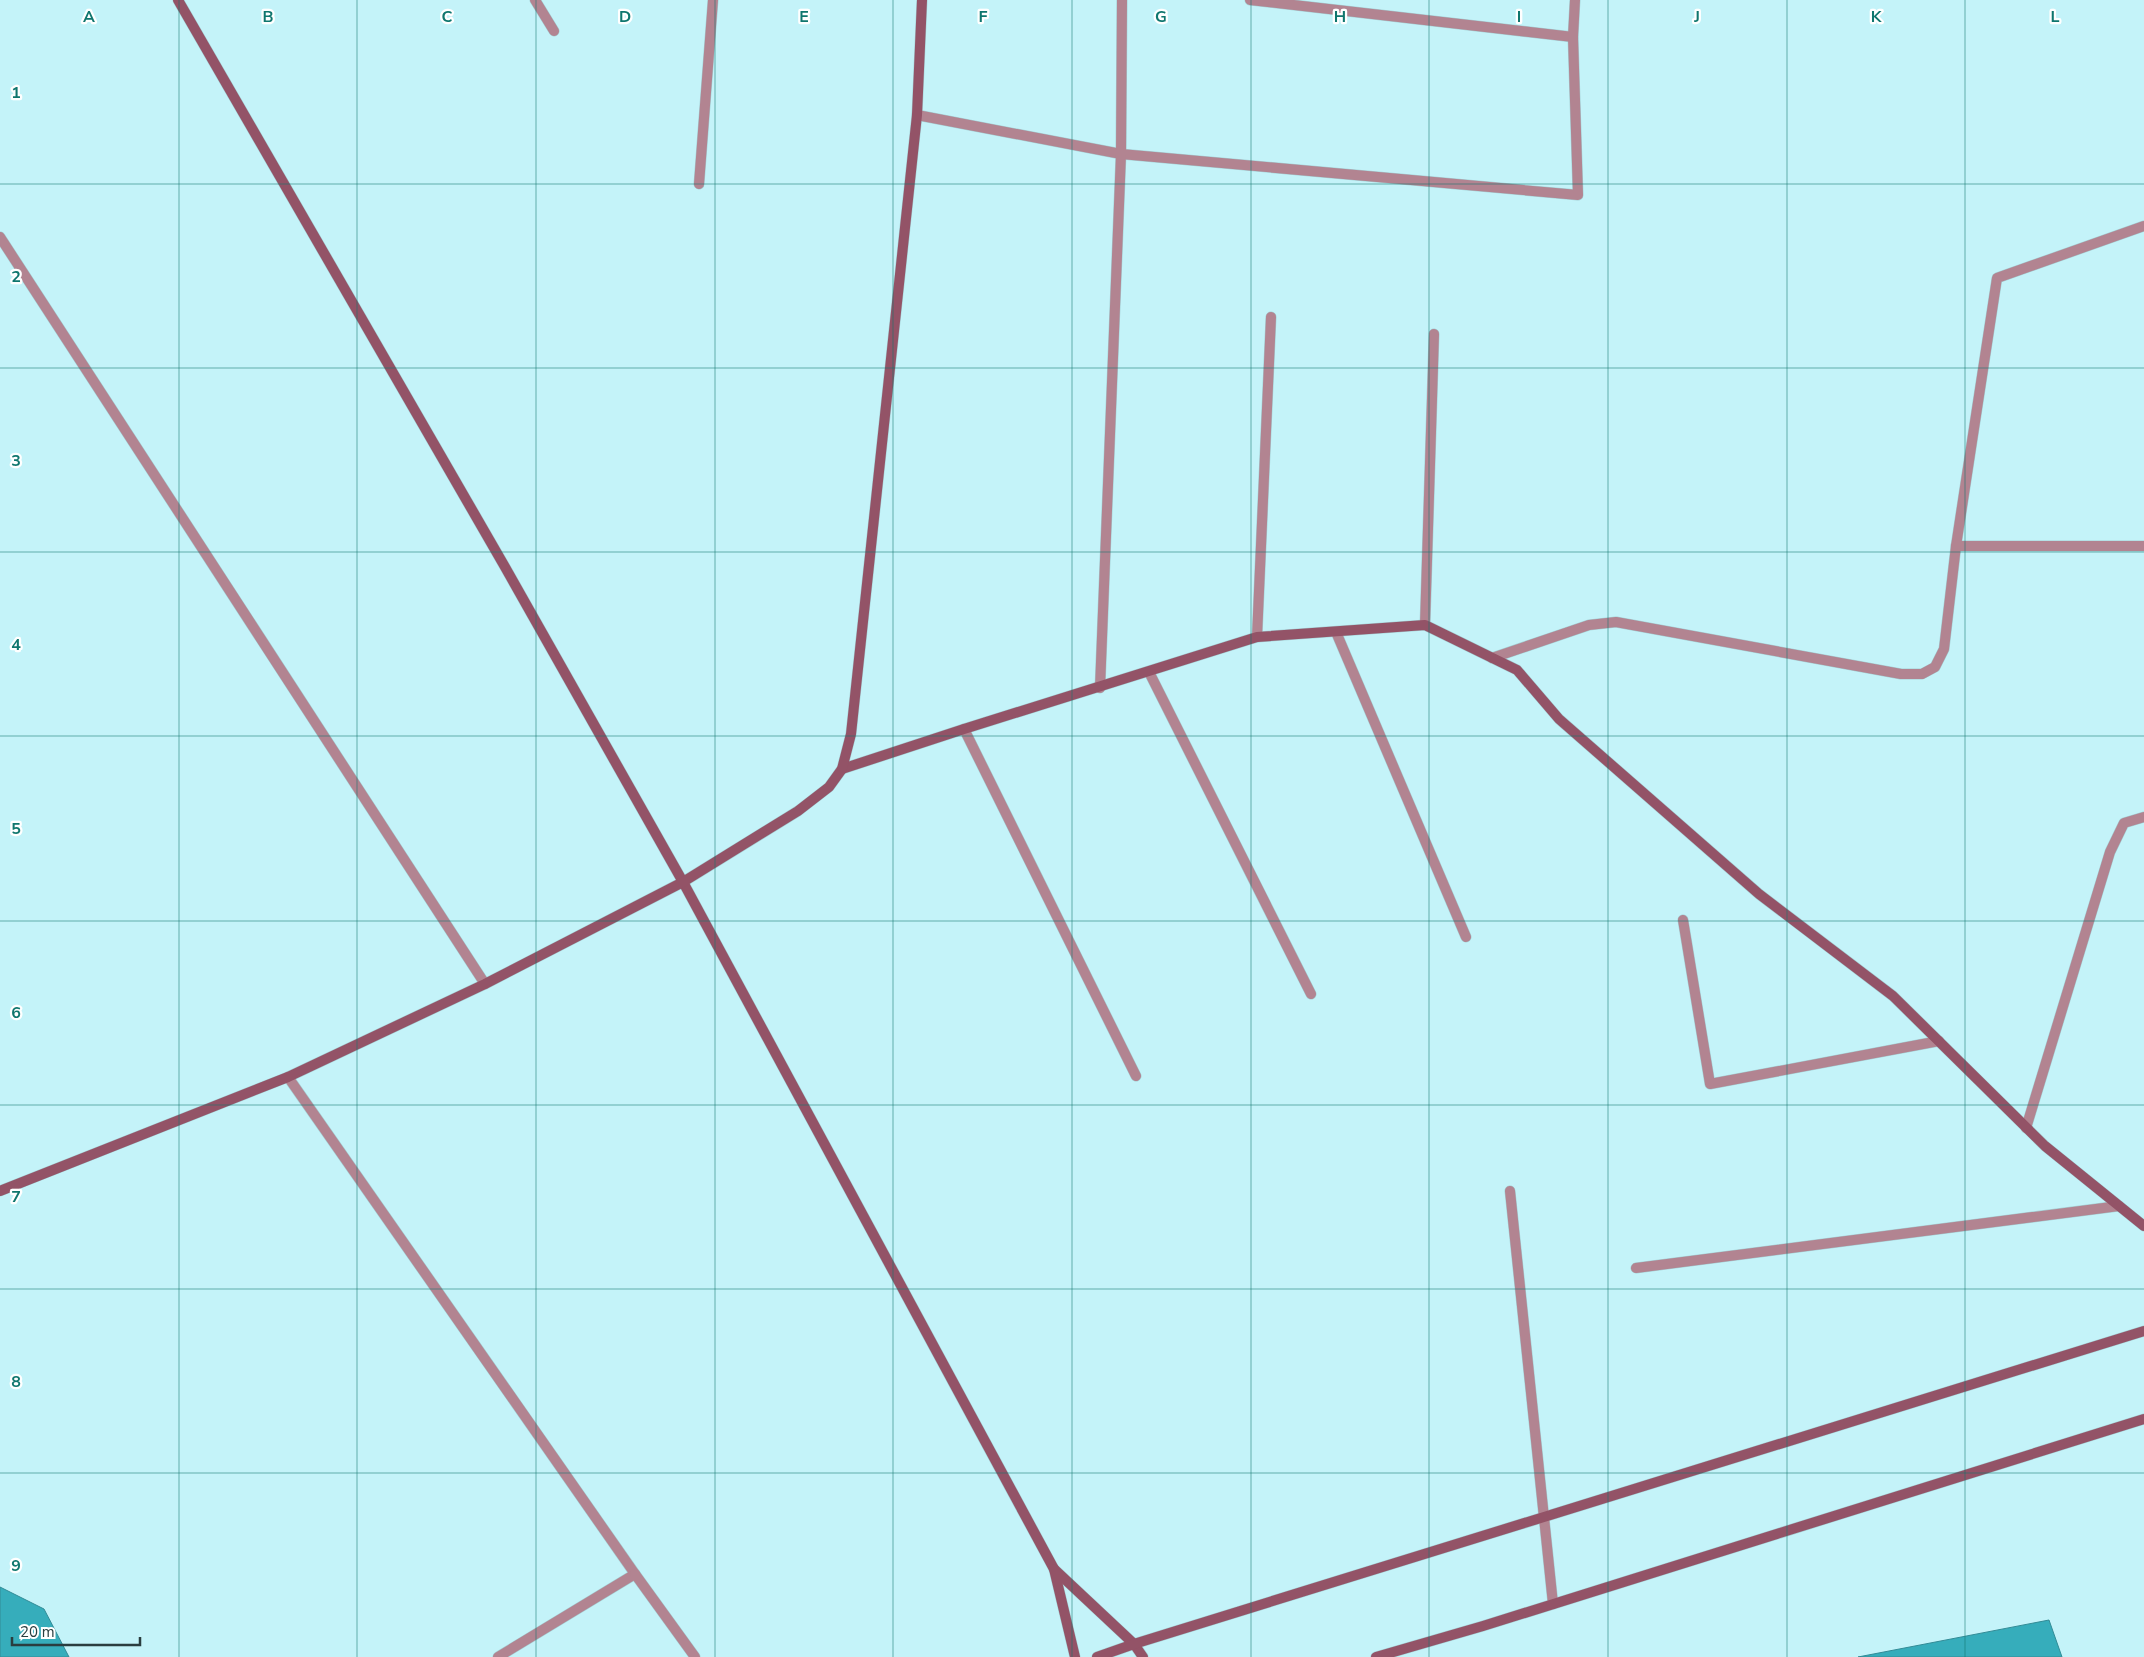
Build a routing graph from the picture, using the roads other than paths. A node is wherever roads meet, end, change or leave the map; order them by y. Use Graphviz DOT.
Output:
graph roads {
  1 [pos="178,0"];
  2 [pos="535,0"];
  3 [pos="713,0"];
  4 [pos="922,0"];
  5 [pos="1122,0"];
  6 [pos="1250,0"];
  7 [pos="1576,0"];
  8 [pos="554,31"];
  9 [pos="1573,37"];
  10 [pos="917,115"];
  11 [pos="1121,154"];
  12 [pos="699,184"];
  13 [pos="2144,226"];
  14 [pos="0,237"];
  15 [pos="1271,317"];
  16 [pos="1434,334"];
  17 [pos="1956,546"];
  18 [pos="2144,546"];
  19 [pos="1425,625"];
  20 [pos="1336,632"];
  21 [pos="1257,638"];
  22 [pos="1492,658"];
  23 [pos="1149,672"];
  24 [pos="1100,688"];
  25 [pos="964,729"];
  26 [pos="842,769"];
  27 [pos="2144,817"];
  28 [pos="683,882"];
  29 [pos="1683,920"];
  30 [pos="1466,937"];
  31 [pos="485,984"];
  32 [pos="1311,994"];
  33 [pos="1939,1041"];
  34 [pos="1136,1076"];
  35 [pos="288,1077"];
  36 [pos="2026,1128"];
  37 [pos="0,1191"];
  38 [pos="1510,1191"];
  39 [pos="2119,1206"];
  40 [pos="2144,1226"];
  41 [pos="1636,1268"];
  42 [pos="2144,1331"];
  43 [pos="2144,1420"];
  44 [pos="1543,1517"];
  45 [pos="1054,1569"];
  46 [pos="635,1574"];
  47 [pos="1553,1604"];
  48 [pos="1134,1644"];
  49 [pos="498,1657"];
  50 [pos="695,1657"];
  51 [pos="1075,1657"];
  52 [pos="1097,1657"];
  53 [pos="1143,1657"];
  54 [pos="1376,1657"];
  1 -- 28 [label="street"];
  2 -- 8 [label="street"];
  3 -- 12 [label="street"];
  4 -- 10 [label="street"];
  5 -- 11 [label="street"];
  6 -- 9 [label="street"];
  7 -- 9 [label="street"];
  9 -- 11 [label="street"];
  10 -- 11 [label="street"];
  10 -- 26 [label="street"];
  11 -- 24 [label="street"];
  13 -- 17 [label="street"];
  14 -- 31 [label="street"];
  15 -- 21 [label="street"];
  16 -- 19 [label="street"];
  17 -- 18 [label="street"];
  17 -- 22 [label="street"];
  19 -- 20 [label="street"];
  19 -- 22 [label="street"];
  20 -- 21 [label="street"];
  20 -- 30 [label="street"];
  21 -- 23 [label="street"];
  22 -- 33 [label="street"];
  23 -- 24 [label="street"];
  23 -- 32 [label="street"];
  24 -- 25 [label="street"];
  25 -- 26 [label="street"];
  25 -- 34 [label="street"];
  26 -- 28 [label="street"];
  27 -- 36 [label="street"];
  28 -- 31 [label="street"];
  28 -- 45 [label="street"];
  29 -- 33 [label="street"];
  31 -- 35 [label="street"];
  33 -- 36 [label="street"];
  35 -- 37 [label="street"];
  35 -- 46 [label="street"];
  36 -- 39 [label="street"];
  38 -- 44 [label="street"];
  39 -- 40 [label="street"];
  39 -- 41 [label="street"];
  42 -- 44 [label="street"];
  43 -- 47 [label="street"];
  44 -- 47 [label="street"];
  44 -- 48 [label="street"];
  45 -- 48 [label="street"];
  45 -- 51 [label="street"];
  46 -- 49 [label="street"];
  46 -- 50 [label="street"];
  47 -- 54 [label="street"];
  48 -- 52 [label="street"];
  48 -- 53 [label="street"];
}
